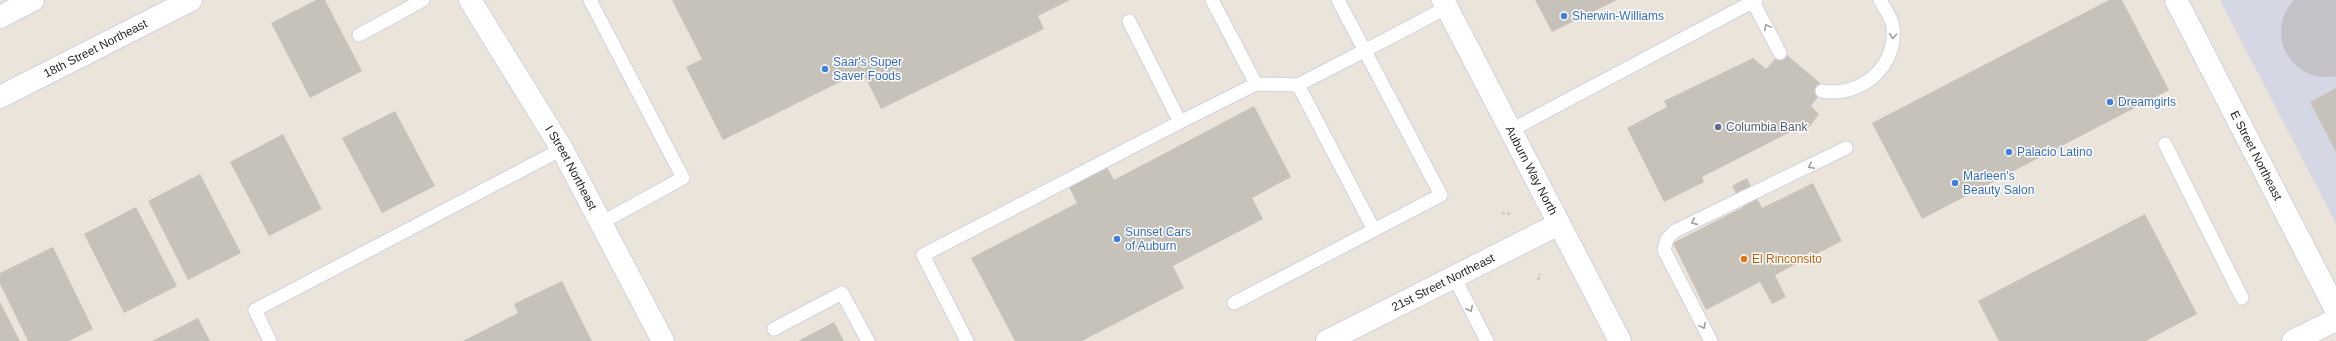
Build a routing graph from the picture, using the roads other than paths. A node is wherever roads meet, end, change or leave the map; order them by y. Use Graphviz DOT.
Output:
graph roads {
  1 [pos="33,0"];
  2 [pos="191,0"];
  3 [pos="423,0"];
  4 [pos="470,0"];
  5 [pos="590,0"];
  6 [pos="1212,0"];
  7 [pos="1338,0"];
  8 [pos="1880,0"];
  9 [pos="2176,0"];
  10 [pos="1755,1"];
  11 [pos="1445,4"];
  12 [pos="0,16"];
  13 [pos="1129,21"];
  14 [pos="359,36"];
  15 [pos="1365,50"];
  16 [pos="1780,53"];
  17 [pos="1256,84"];
  18 [pos="1298,85"];
  19 [pos="1822,92"];
  20 [pos="0,97"];
  21 [pos="1180,122"];
  22 [pos="1511,130"];
  23 [pos="2165,144"];
  24 [pos="1846,148"];
  25 [pos="562,149"];
  26 [pos="602,223"];
  27 [pos="1559,224"];
  28 [pos="1374,230"];
  29 [pos="1454,276"];
  30 [pos="2242,298"];
  31 [pos="1234,304"];
  32 [pos="2336,310"];
  33 [pos="2336,320"];
  34 [pos="774,329"];
  35 [pos="1350,336"];
  36 [pos="270,341"];
  37 [pos="663,341"];
  38 [pos="868,341"];
  39 [pos="967,341"];
  40 [pos="1327,341"];
  41 [pos="1487,341"];
  42 [pos="1620,341"];
  43 [pos="1711,341"];
  44 [pos="2293,341"];
  1 -- 12 [label="street"];
  2 -- 20 [label="street, 18th Street Northeast"];
  3 -- 14 [label="lane"];
  4 -- 25 [label="street, I Street Northeast"];
  5 -- 26 [label="lane"];
  6 -- 17 [label="lane"];
  7 -- 15 [label="lane"];
  8 -- 19 [label="lane, one-way"];
  9 -- 32 [label="street, E Street Northeast"];
  16 -- 10 [label="lane, one-way"];
  10 -- 22 [label="lane"];
  11 -- 15 [label="lane"];
  11 -- 22 [label="street, Auburn Way North"];
  13 -- 21 [label="lane"];
  15 -- 18 [label="lane"];
  15 -- 28 [label="lane"];
  17 -- 18 [label="lane"];
  17 -- 21 [label="lane"];
  18 -- 28 [label="lane"];
  21 -- 39 [label="lane"];
  22 -- 27 [label="street, Auburn Way North"];
  23 -- 30 [label="lane"];
  24 -- 43 [label="lane, one-way"];
  25 -- 26 [label="street, I Street Northeast"];
  25 -- 36 [label="lane"];
  26 -- 37 [label="street, I Street Northeast"];
  27 -- 29 [label="street, 21st Street Northeast"];
  27 -- 42 [label="street, Auburn Way North"];
  28 -- 31 [label="lane"];
  29 -- 35 [label="street, 21st Street Northeast"];
  29 -- 41 [label="lane, one-way"];
  33 -- 44 [label="street"];
  34 -- 38 [label="lane"];
  35 -- 40 [label="street, 21st Street Northeast"];
}
